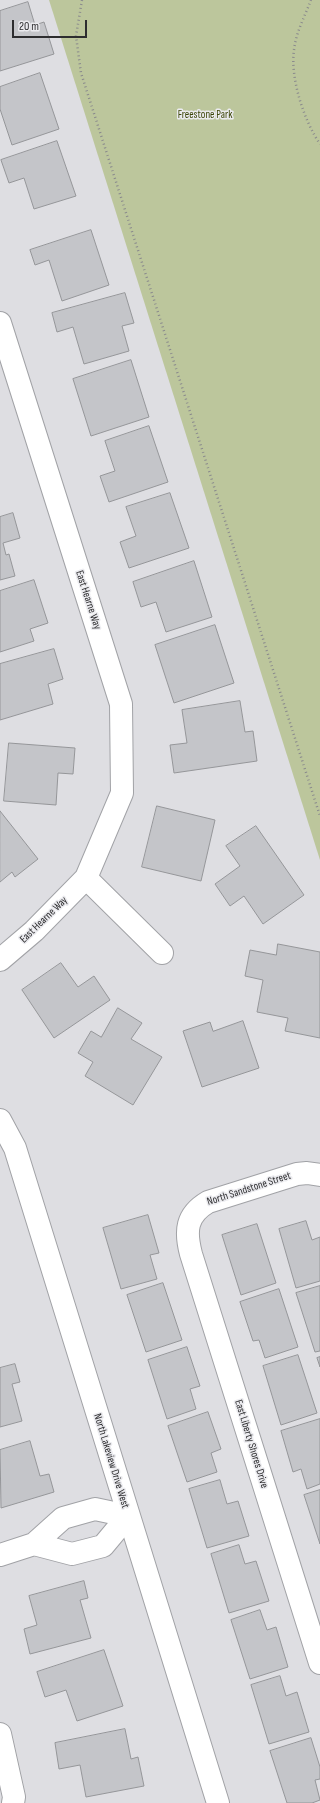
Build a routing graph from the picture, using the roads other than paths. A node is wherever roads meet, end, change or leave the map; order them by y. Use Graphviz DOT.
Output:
graph roads {
  1 [pos="0,323"];
  2 [pos="86,878"];
  3 [pos="162,953"];
  4 [pos="0,960"];
  5 [pos="0,1120"];
  6 [pos="320,1175"];
  7 [pos="188,1224"];
  8 [pos="128,1516"];
  9 [pos="34,1544"];
  10 [pos="0,1555"];
  11 [pos="320,1663"];
  12 [pos="0,1734"];
  13 [pos="13,1803"];
  14 [pos="218,1803"];
  1 -- 2 [label="street, East Hearne Way"];
  2 -- 3 [label="street"];
  2 -- 4 [label="street, East Hearne Way"];
  5 -- 8 [label="street, North Lakeview Drive West"];
  6 -- 7 [label="street, North Sandstone Street"];
  7 -- 11 [label="street, East Liberty Shores Drive"];
  8 -- 9 [label="street"];
  8 -- 9 [label="street"];
  8 -- 14 [label="street, North Lakeview Drive West"];
  9 -- 10 [label="street"];
  12 -- 13 [label="street"];
}
